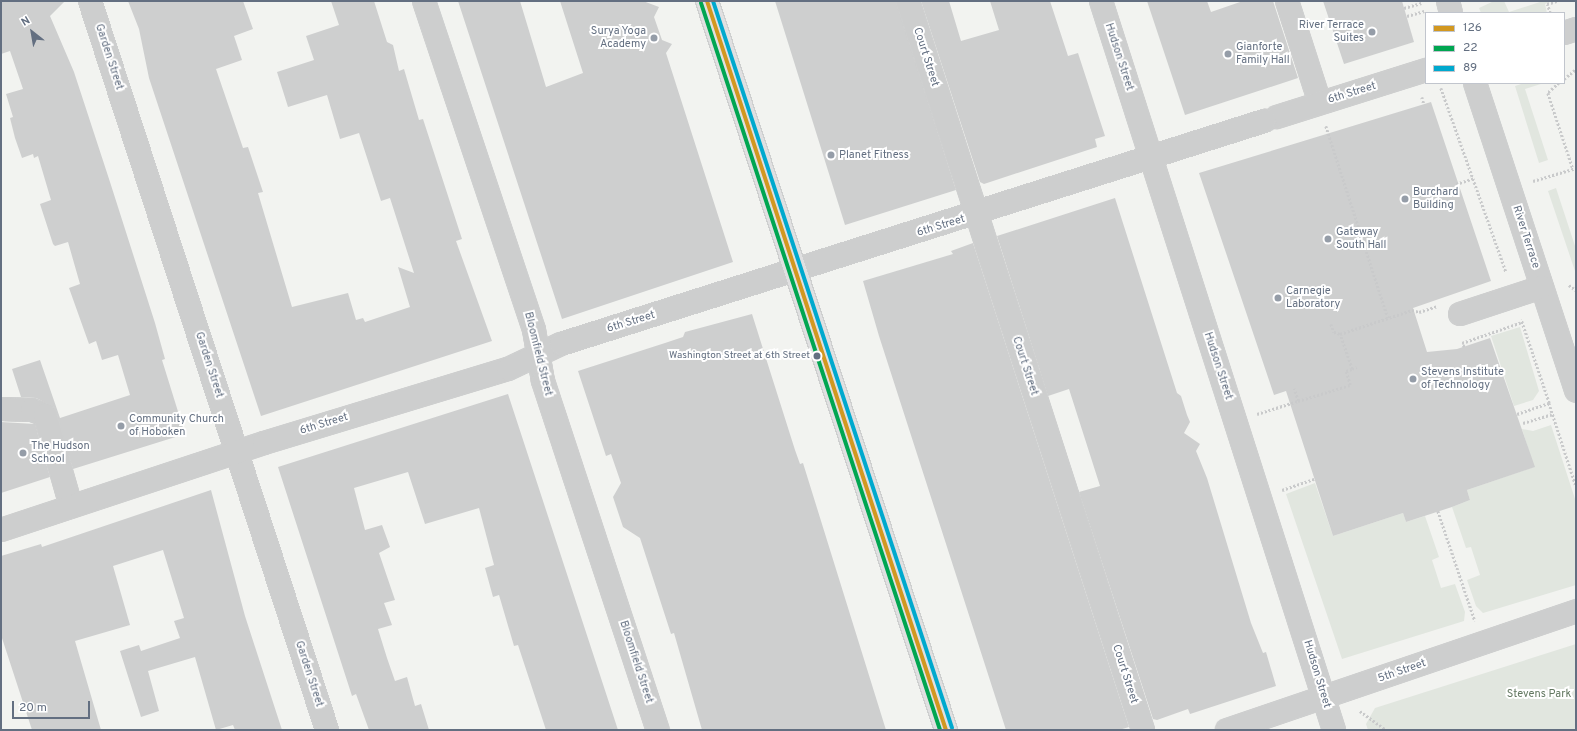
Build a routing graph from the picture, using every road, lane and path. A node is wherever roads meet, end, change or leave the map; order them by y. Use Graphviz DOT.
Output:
graph roads {
  1 [pos="90,1"];
  2 [pos="424,1"];
  3 [pos="707,1"];
  4 [pos="908,1"];
  5 [pos="1101,1"];
  6 [pos="1287,1"];
  7 [pos="1448,1"];
  8 [pos="1557,1"];
  9 [pos="1421,3"];
  10 [pos="1404,8"];
  11 [pos="1424,11"];
  12 [pos="1451,12"];
  13 [pos="1550,12"];
  14 [pos="1407,16"];
  15 [pos="1576,29"];
  16 [pos="1565,33"];
  17 [pos="1576,69"];
  18 [pos="1425,70"];
  19 [pos="1565,77"];
  20 [pos="1475,84"];
  21 [pos="1558,84"];
  22 [pos="1443,88"];
  23 [pos="1320,103"];
  24 [pos="1326,126"];
  25 [pos="1150,156"];
  26 [pos="1574,168"];
  27 [pos="1474,178"];
  28 [pos="1533,181"];
  29 [pos="1456,184"];
  30 [pos="976,215"];
  31 [pos="794,272"];
  32 [pos="1507,277"];
  33 [pos="1542,287"];
  34 [pos="1450,309"];
  35 [pos="1520,316"];
  36 [pos="1388,318"];
  37 [pos="1522,322"];
  38 [pos="1331,324"];
  39 [pos="1340,334"];
  40 [pos="1464,347"];
  41 [pos="538,354"];
  42 [pos="1357,367"];
  43 [pos="1352,369"];
  44 [pos="1294,389"];
  45 [pos="1576,391"];
  46 [pos="1298,401"];
  47 [pos="1549,403"];
  48 [pos="1,409"];
  49 [pos="1257,414"];
  50 [pos="1517,414"];
  51 [pos="1552,414"];
  52 [pos="1523,423"];
  53 [pos="236,452"];
  54 [pos="1314,479"];
  55 [pos="1576,486"];
  56 [pos="1282,490"];
  57 [pos="72,506"];
  58 [pos="1438,511"];
  59 [pos="1,530"];
  60 [pos="1576,611"];
  61 [pos="1472,614"];
  62 [pos="1325,698"];
  63 [pos="1359,711"];
  64 [pos="327,730"];
  65 [pos="658,730"];
  66 [pos="946,730"];
  67 [pos="1143,730"];
  68 [pos="1227,730"];
  69 [pos="1334,730"];
  70 [pos="1386,730"];
  1 -- 53 [label="street, Garden Street"];
  2 -- 41 [label="street, Bloomfield Street"];
  3 -- 31 [label="main road"];
  4 -- 30 [label="street, Court Street"];
  5 -- 25 [label="street, Hudson Street"];
  6 -- 23 [label="street"];
  7 -- 12 [label="street"];
  8 -- 13 [label="path"];
  9 -- 10 [label="path"];
  11 -- 14 [label="path"];
  15 -- 16 [label="street"];
  17 -- 19 [label="path"];
  18 -- 23 [label="street, 6th Street"];
  20 -- 33 [label="street, River Terrace"];
  21 -- 26 [label="path"];
  22 -- 27 [label="path"];
  23 -- 25 [label="street, 6th Street"];
  24 -- 36 [label="path"];
  25 -- 30 [label="street, 6th Street"];
  25 -- 62 [label="street, Hudson Street"];
  26 -- 28 [label="path"];
  27 -- 29 [label="path"];
  27 -- 32 [label="path"];
  30 -- 31 [label="street, 6th Street"];
  30 -- 67 [label="street, Court Street"];
  31 -- 41 [label="street, 6th Street"];
  31 -- 66 [label="main road"];
  33 -- 34 [label="street"];
  33 -- 45 [label="street, River Terrace"];
  34 -- 36 [label="path"];
  35 -- 37 [label="path"];
  36 -- 39 [label="path"];
  37 -- 40 [label="path"];
  37 -- 47 [label="path"];
  38 -- 39 [label="path"];
  39 -- 43 [label="path"];
  41 -- 53 [label="street, 6th Street"];
  41 -- 65 [label="street, Bloomfield Street"];
  42 -- 43 [label="path"];
  43 -- 46 [label="path"];
  44 -- 46 [label="path"];
  46 -- 49 [label="path"];
  47 -- 50 [label="path"];
  47 -- 51 [label="path"];
  48 -- 57 [label="street"];
  51 -- 52 [label="path"];
  51 -- 55 [label="path"];
  53 -- 57 [label="street, 6th Street"];
  53 -- 64 [label="street, Garden Street"];
  54 -- 56 [label="path"];
  57 -- 59 [label="street, 6th Street"];
  58 -- 61 [label="path"];
  60 -- 62 [label="street, 5th Street"];
  62 -- 68 [label="street, 5th Street"];
  62 -- 69 [label="street, Hudson Street"];
  63 -- 70 [label="path"];
}
